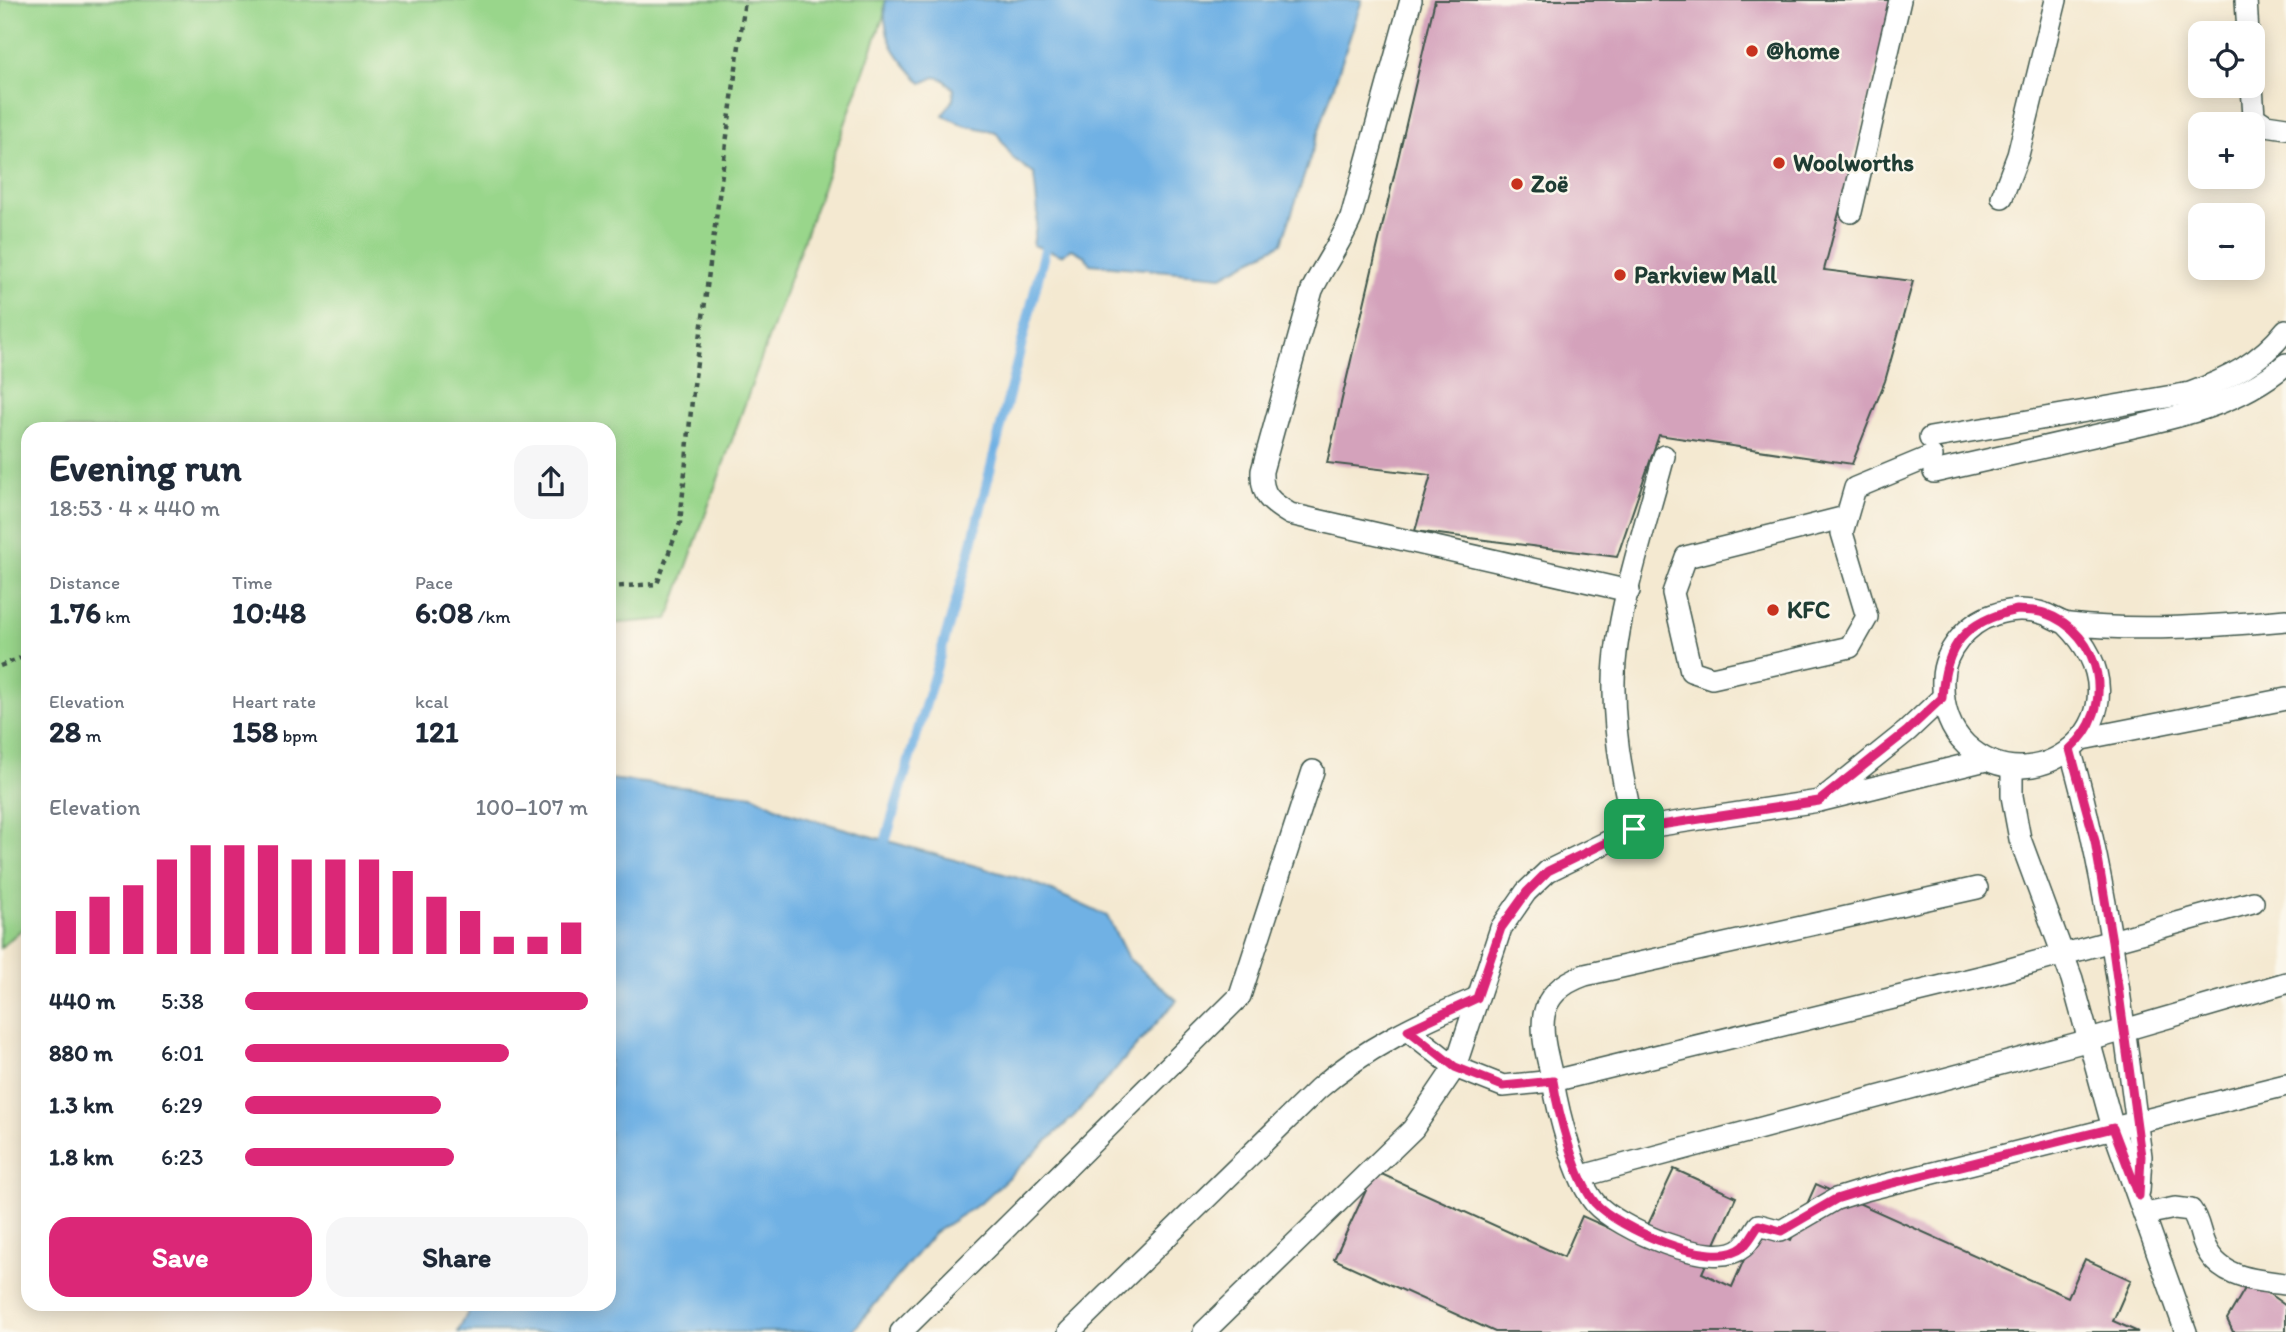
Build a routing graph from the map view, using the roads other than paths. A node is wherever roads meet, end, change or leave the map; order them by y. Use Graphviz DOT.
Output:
graph roads {
  1 [pos="1411,0"];
  2 [pos="1900,0"];
  3 [pos="2056,0"];
  4 [pos="2246,0"];
  5 [pos="2247,21"];
  6 [pos="2253,98"];
  7 [pos="2286,128"];
  8 [pos="2002,197"];
  9 [pos="1851,212"];
  10 [pos="2286,330"];
  11 [pos="2286,365"];
  12 [pos="1932,455"];
  13 [pos="1664,456"];
  14 [pos="1846,517"];
  15 [pos="1629,592"];
  16 [pos="2286,620"];
  17 [pos="2066,624"];
  18 [pos="1942,698"];
  19 [pos="2286,699"];
  20 [pos="2076,744"];
  21 [pos="1986,760"];
  22 [pos="2012,767"];
  23 [pos="1313,771"];
  24 [pos="1819,801"];
  25 [pos="1634,829"];
  26 [pos="1978,888"];
  27 [pos="2253,902"];
  28 [pos="2112,942"];
  29 [pos="2064,954"];
  30 [pos="2286,983"];
  31 [pos="1477,998"];
  32 [pos="1408,1030"];
  33 [pos="2123,1030"];
  34 [pos="2090,1040"];
  35 [pos="1455,1067"];
  36 [pos="1553,1081"];
  37 [pos="2286,1085"];
  38 [pos="2137,1124"];
  39 [pos="2113,1128"];
  40 [pos="1582,1176"];
  41 [pos="2142,1205"];
  42 [pos="2286,1284"];
  43 [pos="901,1332"];
  44 [pos="1069,1332"];
  45 [pos="1204,1332"];
  46 [pos="2186,1332"];
  1 -- 15 [label="lane"];
  2 -- 9 [label="lane"];
  3 -- 8 [label="lane"];
  4 -- 5 [label="lane"];
  6 -- 7 [label="lane"];
  10 -- 12 [label="lane"];
  11 -- 12 [label="lane"];
  12 -- 14 [label="lane"];
  13 -- 15 [label="lane"];
  14 -- 14 [label="lane"];
  15 -- 25 [label="lane"];
  16 -- 17 [label="lane"];
  17 -- 18 [label="lane"];
  17 -- 20 [label="lane"];
  18 -- 21 [label="lane"];
  18 -- 24 [label="lane"];
  19 -- 20 [label="lane"];
  20 -- 22 [label="lane"];
  20 -- 28 [label="lane"];
  21 -- 22 [label="lane"];
  21 -- 24 [label="lane"];
  22 -- 29 [label="lane"];
  23 -- 43 [label="lane"];
  24 -- 25 [label="lane"];
  25 -- 31 [label="lane"];
  26 -- 36 [label="lane"];
  27 -- 28 [label="lane"];
  28 -- 29 [label="lane"];
  28 -- 33 [label="lane"];
  29 -- 34 [label="lane"];
  29 -- 36 [label="lane"];
  30 -- 33 [label="lane"];
  31 -- 32 [label="lane"];
  31 -- 35 [label="lane"];
  32 -- 35 [label="lane"];
  32 -- 44 [label="lane"];
  33 -- 34 [label="lane"];
  33 -- 38 [label="lane"];
  34 -- 39 [label="lane"];
  34 -- 40 [label="lane"];
  35 -- 36 [label="lane"];
  35 -- 45 [label="lane"];
  36 -- 40 [label="lane"];
  37 -- 38 [label="lane"];
  38 -- 39 [label="lane"];
  38 -- 41 [label="lane"];
  39 -- 40 [label="lane"];
  39 -- 41 [label="lane"];
  41 -- 42 [label="lane"];
  41 -- 46 [label="lane"];
}
